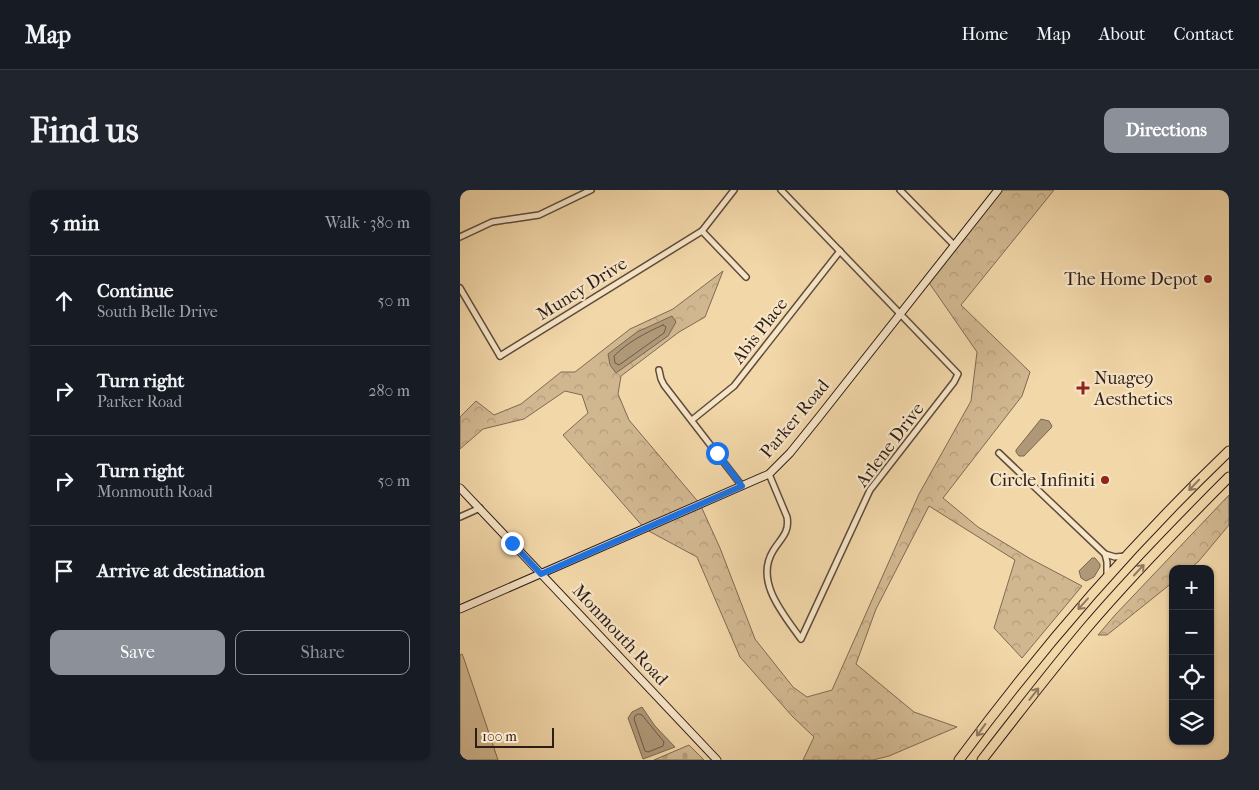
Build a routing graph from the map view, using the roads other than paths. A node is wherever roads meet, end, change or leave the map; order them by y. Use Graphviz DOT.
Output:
graph roads {
  1 [pos="591,190"];
  2 [pos="734,190"];
  3 [pos="781,190"];
  4 [pos="900,190"];
  5 [pos="998,190"];
  6 [pos="702,231"];
  7 [pos="460,238"];
  8 [pos="954,245"];
  9 [pos="840,252"];
  10 [pos="746,277"];
  11 [pos="460,288"];
  12 [pos="900,314"];
  13 [pos="500,356"];
  14 [pos="498,364"];
  15 [pos="659,370"];
  16 [pos="692,420"];
  17 [pos="1229,451"];
  18 [pos="999,453"];
  19 [pos="769,474"];
  20 [pos="1229,477"];
  21 [pos="742,486"];
  22 [pos="460,488"];
  23 [pos="480,508"];
  24 [pos="460,517"];
  25 [pos="1105,554"];
  26 [pos="1127,556"];
  27 [pos="541,574"];
  28 [pos="1107,577"];
  29 [pos="460,609"];
  30 [pos="716,760"];
  31 [pos="959,760"];
  32 [pos="982,760"];
  1 -- 7 [label="street"];
  2 -- 6 [label="street, Muncy Drive"];
  3 -- 9 [label="street"];
  4 -- 8 [label="street"];
  5 -- 8 [label="street, Parker Road"];
  6 -- 10 [label="street"];
  6 -- 13 [label="street, Muncy Drive"];
  8 -- 12 [label="street, Parker Road"];
  9 -- 12 [label="street"];
  9 -- 16 [label="street, Abis Place"];
  11 -- 13 [label="street"];
  12 -- 19 [label="street, Parker Road"];
  12 -- 19 [label="street, Arlene Drive"];
  13 -- 14 [label="street"];
  15 -- 16 [label="street"];
  16 -- 21 [label="street"];
  17 -- 26 [label="highway, one-way"];
  18 -- 25 [label="street"];
  19 -- 21 [label="street, Parker Road"];
  32 -- 20 [label="highway, one-way"];
  21 -- 27 [label="street, Parker Road"];
  22 -- 23 [label="street, Monmouth Road"];
  23 -- 24 [label="street"];
  23 -- 27 [label="street, Monmouth Road"];
  25 -- 26 [label="street"];
  25 -- 28 [label="street"];
  26 -- 28 [label="highway"];
  27 -- 29 [label="street, Parker Road"];
  27 -- 30 [label="street, Monmouth Road"];
  28 -- 31 [label="highway, one-way"];
}
